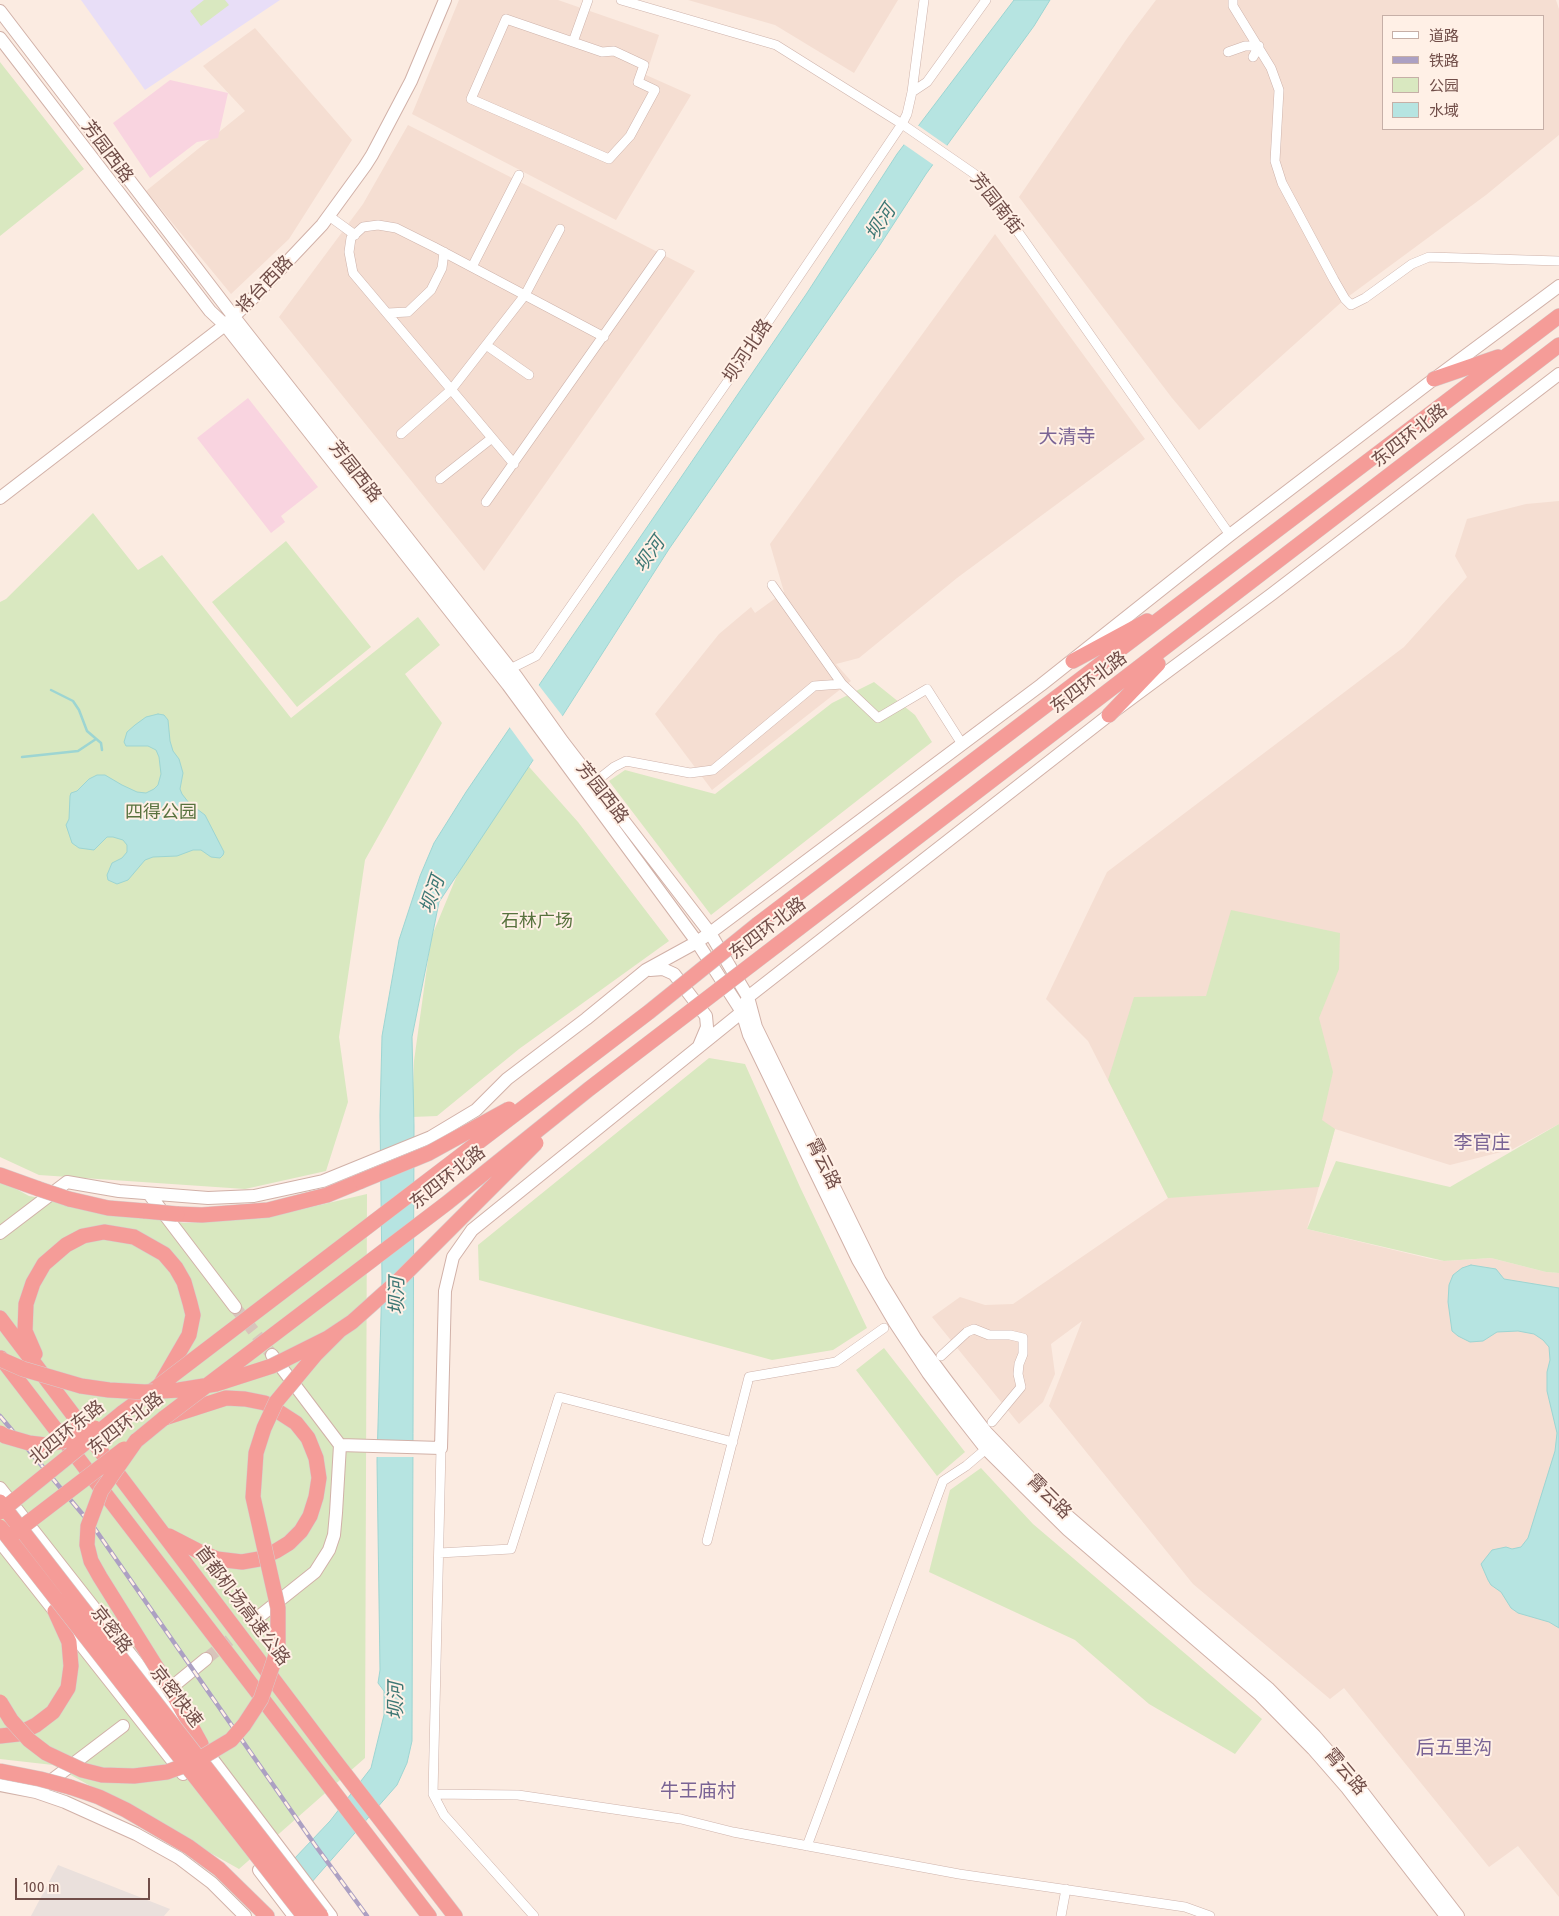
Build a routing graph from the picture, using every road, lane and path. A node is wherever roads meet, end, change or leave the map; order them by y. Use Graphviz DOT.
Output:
graph roads {
  1 [pos="446,0"];
  2 [pos="588,0"];
  3 [pos="621,0"];
  4 [pos="924,0"];
  5 [pos="986,0"];
  6 [pos="1233,0"];
  7 [pos="0,11"];
  8 [pos="0,38"];
  9 [pos="1246,38"];
  10 [pos="573,42"];
  11 [pos="1259,46"];
  12 [pos="1228,52"];
  13 [pos="1253,56"];
  14 [pos="912,92"];
  15 [pos="906,126"];
  16 [pos="519,175"];
  17 [pos="329,216"];
  18 [pos="560,229"];
  19 [pos="354,234"];
  20 [pos="444,252"];
  21 [pos="661,254"];
  22 [pos="1559,261"];
  23 [pos="472,267"];
  24 [pos="1559,286"];
  25 [pos="525,295"];
  26 [pos="388,312"];
  27 [pos="1559,316"];
  28 [pos="230,321"];
  29 [pos="604,337"];
  30 [pos="486,345"];
  31 [pos="1559,345"];
  32 [pos="1509,353"];
  33 [pos="1559,374"];
  34 [pos="529,375"];
  35 [pos="1434,379"];
  36 [pos="451,390"];
  37 [pos="401,434"];
  38 [pos="492,438"];
  39 [pos="514,464"];
  40 [pos="440,478"];
  41 [pos="0,498"];
  42 [pos="486,502"];
  43 [pos="1230,535"];
  44 [pos="772,585"];
  45 [pos="1192,596"];
  46 [pos="1191,629"];
  47 [pos="1073,662"];
  48 [pos="511,677"];
  49 [pos="842,684"];
  50 [pos="1109,715"];
  51 [pos="962,744"];
  52 [pos="560,746"];
  53 [pos="595,782"];
  54 [pos="710,933"];
  55 [pos="697,942"];
  56 [pos="646,970"];
  57 [pos="748,997"];
  58 [pos="742,1012"];
  59 [pos="696,1050"];
  60 [pos="589,1089"];
  61 [pos="546,1090"];
  62 [pos="361,1174"];
  63 [pos="0,1175"];
  64 [pos="149,1194"];
  65 [pos="0,1233"];
  66 [pos="235,1307"];
  67 [pos="0,1318"];
  68 [pos="884,1328"];
  69 [pos="340,1330"];
  70 [pos="272,1355"];
  71 [pos="941,1356"];
  72 [pos="0,1358"];
  73 [pos="46,1378"];
  74 [pos="160,1385"];
  75 [pos="122,1413"];
  76 [pos="164,1418"];
  77 [pos="992,1422"];
  78 [pos="0,1433"];
  79 [pos="136,1441"];
  80 [pos="733,1442"];
  81 [pos="340,1445"];
  82 [pos="441,1448"];
  83 [pos="986,1448"];
  84 [pos="0,1488"];
  85 [pos="0,1502"];
  86 [pos="0,1512"];
  87 [pos="0,1527"];
  88 [pos="163,1533"];
  89 [pos="707,1540"];
  90 [pos="0,1543"];
  91 [pos="439,1553"];
  92 [pos="55,1612"];
  93 [pos="256,1619"];
  94 [pos="206,1659"];
  95 [pos="176,1689"];
  96 [pos="0,1702"];
  97 [pos="123,1726"];
  98 [pos="0,1736"];
  99 [pos="201,1744"];
  100 [pos="0,1771"];
  101 [pos="0,1785"];
  102 [pos="36,1792"];
  103 [pos="434,1794"];
  104 [pos="807,1846"];
  105 [pos="1066,1889"];
  106 [pos="233,1892"];
  107 [pos="322,1911"];
  108 [pos="245,1916"];
  109 [pos="267,1916"];
  110 [pos="294,1916"];
  111 [pos="304,1916"];
  112 [pos="331,1916"];
  113 [pos="429,1916"];
  114 [pos="455,1916"];
  115 [pos="534,1916"];
  116 [pos="1061,1916"];
  117 [pos="1210,1916"];
  118 [pos="1446,1916"];
  119 [pos="1458,1916"];
  1 -- 17 [label="street, 将台西路"];
  2 -- 10 [label="street"];
  3 -- 15 [label="street, 芳园南街"];
  4 -- 14 [label="street, 坝河北路"];
  5 -- 14 [label="street"];
  6 -- 11 [label="street"];
  7 -- 28 [label="street, 芳园西路"];
  8 -- 28 [label="street, 芳园西路"];
  9 -- 11 [label="street"];
  10 -- 10 [label="street"];
  11 -- 12 [label="street"];
  11 -- 13 [label="street"];
  11 -- 22 [label="street"];
  14 -- 15 [label="street, 坝河北路"];
  15 -- 43 [label="street, 芳园南街"];
  15 -- 48 [label="street, 坝河北路"];
  16 -- 23 [label="street"];
  17 -- 19 [label="street"];
  17 -- 28 [label="street, 将台西路"];
  18 -- 25 [label="street"];
  19 -- 20 [label="street"];
  19 -- 26 [label="street"];
  20 -- 23 [label="street"];
  20 -- 26 [label="street"];
  21 -- 29 [label="street"];
  23 -- 25 [label="street"];
  24 -- 35 [label="street, 东四环北路"];
  25 -- 29 [label="street"];
  25 -- 30 [label="street"];
  26 -- 36 [label="street"];
  27 -- 32 [label="highway, 东四环北路"];
  28 -- 41 [label="street, 将台西路"];
  28 -- 48 [label="street, 芳园西路"];
  29 -- 39 [label="street"];
  30 -- 34 [label="street"];
  30 -- 36 [label="street"];
  31 -- 46 [label="highway, 东四环北路"];
  32 -- 35 [label="highway"];
  32 -- 45 [label="highway, 东四环北路"];
  33 -- 50 [label="street"];
  35 -- 43 [label="street, 东四环北路"];
  36 -- 37 [label="street"];
  36 -- 38 [label="street"];
  38 -- 39 [label="street"];
  38 -- 40 [label="street"];
  39 -- 42 [label="street"];
  43 -- 47 [label="street, 东四环北路"];
  44 -- 49 [label="street"];
  45 -- 47 [label="highway"];
  45 -- 61 [label="highway, 东四环北路, bridge"];
  46 -- 50 [label="highway"];
  46 -- 60 [label="highway, 东四环北路, bridge"];
  47 -- 51 [label="street, 东四环北路"];
  48 -- 52 [label="street, 芳园西路"];
  49 -- 51 [label="street"];
  49 -- 53 [label="street"];
  50 -- 57 [label="street"];
  51 -- 54 [label="street, 东四环北路"];
  52 -- 53 [label="street, 芳园西路"];
  52 -- 55 [label="street, 芳园西路"];
  53 -- 54 [label="street, 芳园西路"];
  54 -- 55 [label="street, 东四环北路"];
  54 -- 57 [label="street, 芳园西路"];
  55 -- 56 [label="street, 东四环北路"];
  55 -- 58 [label="street, 芳园西路"];
  56 -- 59 [label="street"];
  56 -- 62 [label="street, 东四环北路"];
  57 -- 58 [label="street"];
  57 -- 119 [label="street, 霄云路"];
  58 -- 59 [label="street"];
  58 -- 83 [label="street, 霄云路"];
  59 -- 82 [label="street"];
  60 -- 69 [label="highway, bridge"];
  60 -- 76 [label="highway, 东四环北路, bridge"];
  61 -- 62 [label="highway, bridge"];
  61 -- 74 [label="highway, 东四环北路, bridge"];
  62 -- 63 [label="highway, bridge"];
  62 -- 64 [label="street, 东四环北路"];
  64 -- 65 [label="street, 东四环北路"];
  64 -- 66 [label="street"];
  67 -- 73 [label="highway, 首都机场高速公路"];
  68 -- 80 [label="street"];
  69 -- 72 [label="highway, bridge"];
  69 -- 96 [label="highway, bridge"];
  70 -- 81 [label="street"];
  71 -- 77 [label="street"];
  72 -- 113 [label="highway"];
  73 -- 74 [label="highway"];
  73 -- 88 [label="highway, 首都机场高速公路"];
  74 -- 75 [label="highway, 北四环东路, bridge"];
  75 -- 78 [label="highway, bridge"];
  75 -- 86 [label="highway, 北四环东路, bridge"];
  76 -- 79 [label="highway, 东四环北路"];
  76 -- 88 [label="highway, bridge"];
  79 -- 90 [label="highway, 东四环北路, bridge"];
  79 -- 95 [label="highway, bridge"];
  80 -- 89 [label="street"];
  80 -- 91 [label="street"];
  81 -- 82 [label="street"];
  81 -- 93 [label="street"];
  82 -- 91 [label="street"];
  83 -- 104 [label="street"];
  83 -- 118 [label="street, 霄云路"];
  84 -- 99 [label="street, 京密路"];
  85 -- 107 [label="highway, 京密快速, bridge"];
  87 -- 111 [label="highway, 京密快速, bridge"];
  88 -- 114 [label="highway, 首都机场高速公路"];
  90 -- 92 [label="street, 京密路"];
  91 -- 103 [label="street"];
  92 -- 98 [label="highway"];
  92 -- 110 [label="street, 京密路"];
  94 -- 95 [label="street"];
  95 -- 99 [label="highway"];
  97 -- 102 [label="street"];
  99 -- 107 [label="street, 京密路"];
  100 -- 106 [label="highway, bridge"];
  101 -- 102 [label="street"];
  102 -- 106 [label="street"];
  103 -- 104 [label="street"];
  103 -- 115 [label="street"];
  104 -- 105 [label="street"];
  105 -- 116 [label="street"];
  105 -- 117 [label="street"];
  106 -- 108 [label="street"];
  106 -- 109 [label="highway"];
  107 -- 112 [label="street, 京密路"];
}
